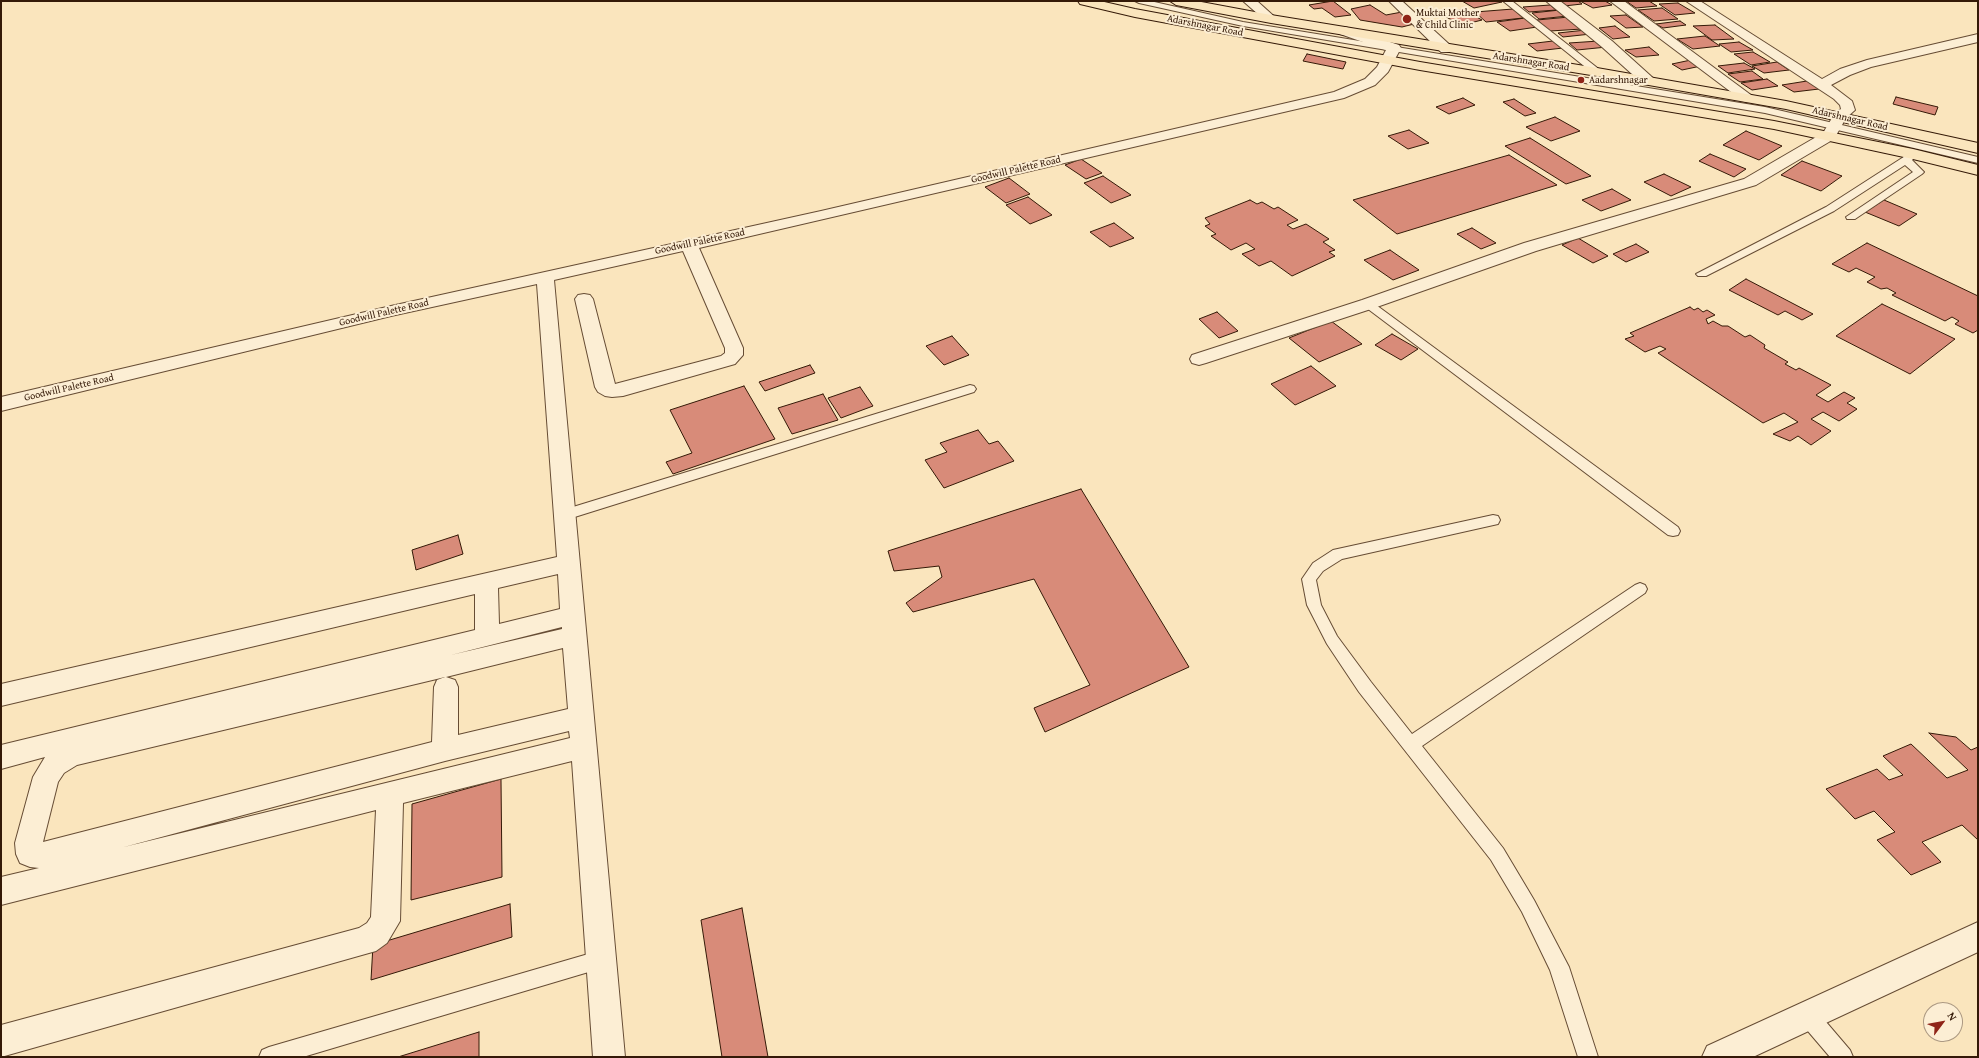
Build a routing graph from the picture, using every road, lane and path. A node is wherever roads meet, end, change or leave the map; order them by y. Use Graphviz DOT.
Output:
graph roads {
  1 [pos="1084,1"];
  2 [pos="1139,1"];
  3 [pos="1176,1"];
  4 [pos="1249,1"];
  5 [pos="1395,1"];
  6 [pos="1507,1"];
  7 [pos="1552,1"];
  8 [pos="1616,1"];
  9 [pos="1692,1"];
  10 [pos="1271,19"];
  11 [pos="1345,31"];
  12 [pos="1978,38"];
  13 [pos="1446,49"];
  14 [pos="1391,54"];
  15 [pos="1597,72"];
  16 [pos="1648,81"];
  17 [pos="1822,84"];
  18 [pos="1748,98"];
  19 [pos="1834,126"];
  20 [pos="1978,148"];
  21 [pos="1910,157"];
  22 [pos="1978,160"];
  23 [pos="1978,170"];
  24 [pos="1851,217"];
  25 [pos="689,245"];
  26 [pos="1702,274"];
  27 [pos="545,277"];
  28 [pos="584,299"];
  29 [pos="1368,304"];
  30 [pos="1199,359"];
  31 [pos="970,389"];
  32 [pos="1,404"];
  33 [pos="565,515"];
  34 [pos="1493,520"];
  35 [pos="1673,531"];
  36 [pos="569,563"];
  37 [pos="486,583"];
  38 [pos="1640,589"];
  39 [pos="574,626"];
  40 [pos="487,636"];
  41 [pos="446,687"];
  42 [pos="1,695"];
  43 [pos="582,716"];
  44 [pos="1410,745"];
  45 [pos="584,746"];
  46 [pos="445,750"];
  47 [pos="1,757"];
  48 [pos="390,794"];
  49 [pos="1,892"];
  50 [pos="1978,937"];
  51 [pos="602,959"];
  52 [pos="1808,1016"];
  53 [pos="1,1042"];
  54 [pos="1737,1053"];
  55 [pos="269,1057"];
  56 [pos="609,1057"];
  57 [pos="1588,1057"];
  58 [pos="1843,1057"];
  1 -- 14 [label="main road, Adarshnagar Road"];
  2 -- 14 [label="lane"];
  3 -- 10 [label="main road, Adarshnagar Road"];
  4 -- 10 [label="street"];
  5 -- 13 [label="street"];
  6 -- 15 [label="lane"];
  7 -- 16 [label="street"];
  8 -- 18 [label="street"];
  9 -- 17 [label="street"];
  10 -- 11 [label="main road, Adarshnagar Road"];
  11 -- 13 [label="main road, Adarshnagar Road"];
  11 -- 14 [label="street"];
  12 -- 17 [label="street"];
  13 -- 15 [label="main road, Adarshnagar Road"];
  14 -- 19 [label="lane"];
  14 -- 19 [label="main road, Adarshnagar Road"];
  14 -- 25 [label="street, Goodwill Palette Road"];
  15 -- 16 [label="main road, Adarshnagar Road"];
  16 -- 18 [label="main road, Adarshnagar Road"];
  17 -- 19 [label="street"];
  18 -- 19 [label="main road, Adarshnagar Road"];
  19 -- 20 [label="main road, Adarshnagar Road"];
  19 -- 21 [label="main road"];
  19 -- 22 [label="lane"];
  19 -- 29 [label="street"];
  21 -- 23 [label="main road"];
  21 -- 24 [label="lane"];
  21 -- 26 [label="lane"];
  25 -- 27 [label="street, Goodwill Palette Road"];
  25 -- 28 [label="street"];
  27 -- 32 [label="street, Goodwill Palette Road"];
  27 -- 33 [label="street"];
  29 -- 30 [label="street"];
  29 -- 35 [label="lane"];
  31 -- 33 [label="lane"];
  33 -- 36 [label="street"];
  34 -- 44 [label="lane"];
  36 -- 37 [label="street"];
  36 -- 39 [label="street"];
  37 -- 40 [label="street"];
  37 -- 42 [label="street"];
  38 -- 44 [label="lane"];
  39 -- 40 [label="street"];
  39 -- 43 [label="street"];
  39 -- 46 [label="street"];
  40 -- 47 [label="street"];
  41 -- 46 [label="street"];
  43 -- 45 [label="street"];
  43 -- 46 [label="street"];
  44 -- 57 [label="lane"];
  45 -- 48 [label="street"];
  45 -- 51 [label="street"];
  48 -- 49 [label="street"];
  48 -- 53 [label="street"];
  50 -- 52 [label="street"];
  51 -- 55 [label="lane"];
  51 -- 56 [label="street"];
  52 -- 54 [label="street"];
  52 -- 58 [label="lane"];
}
